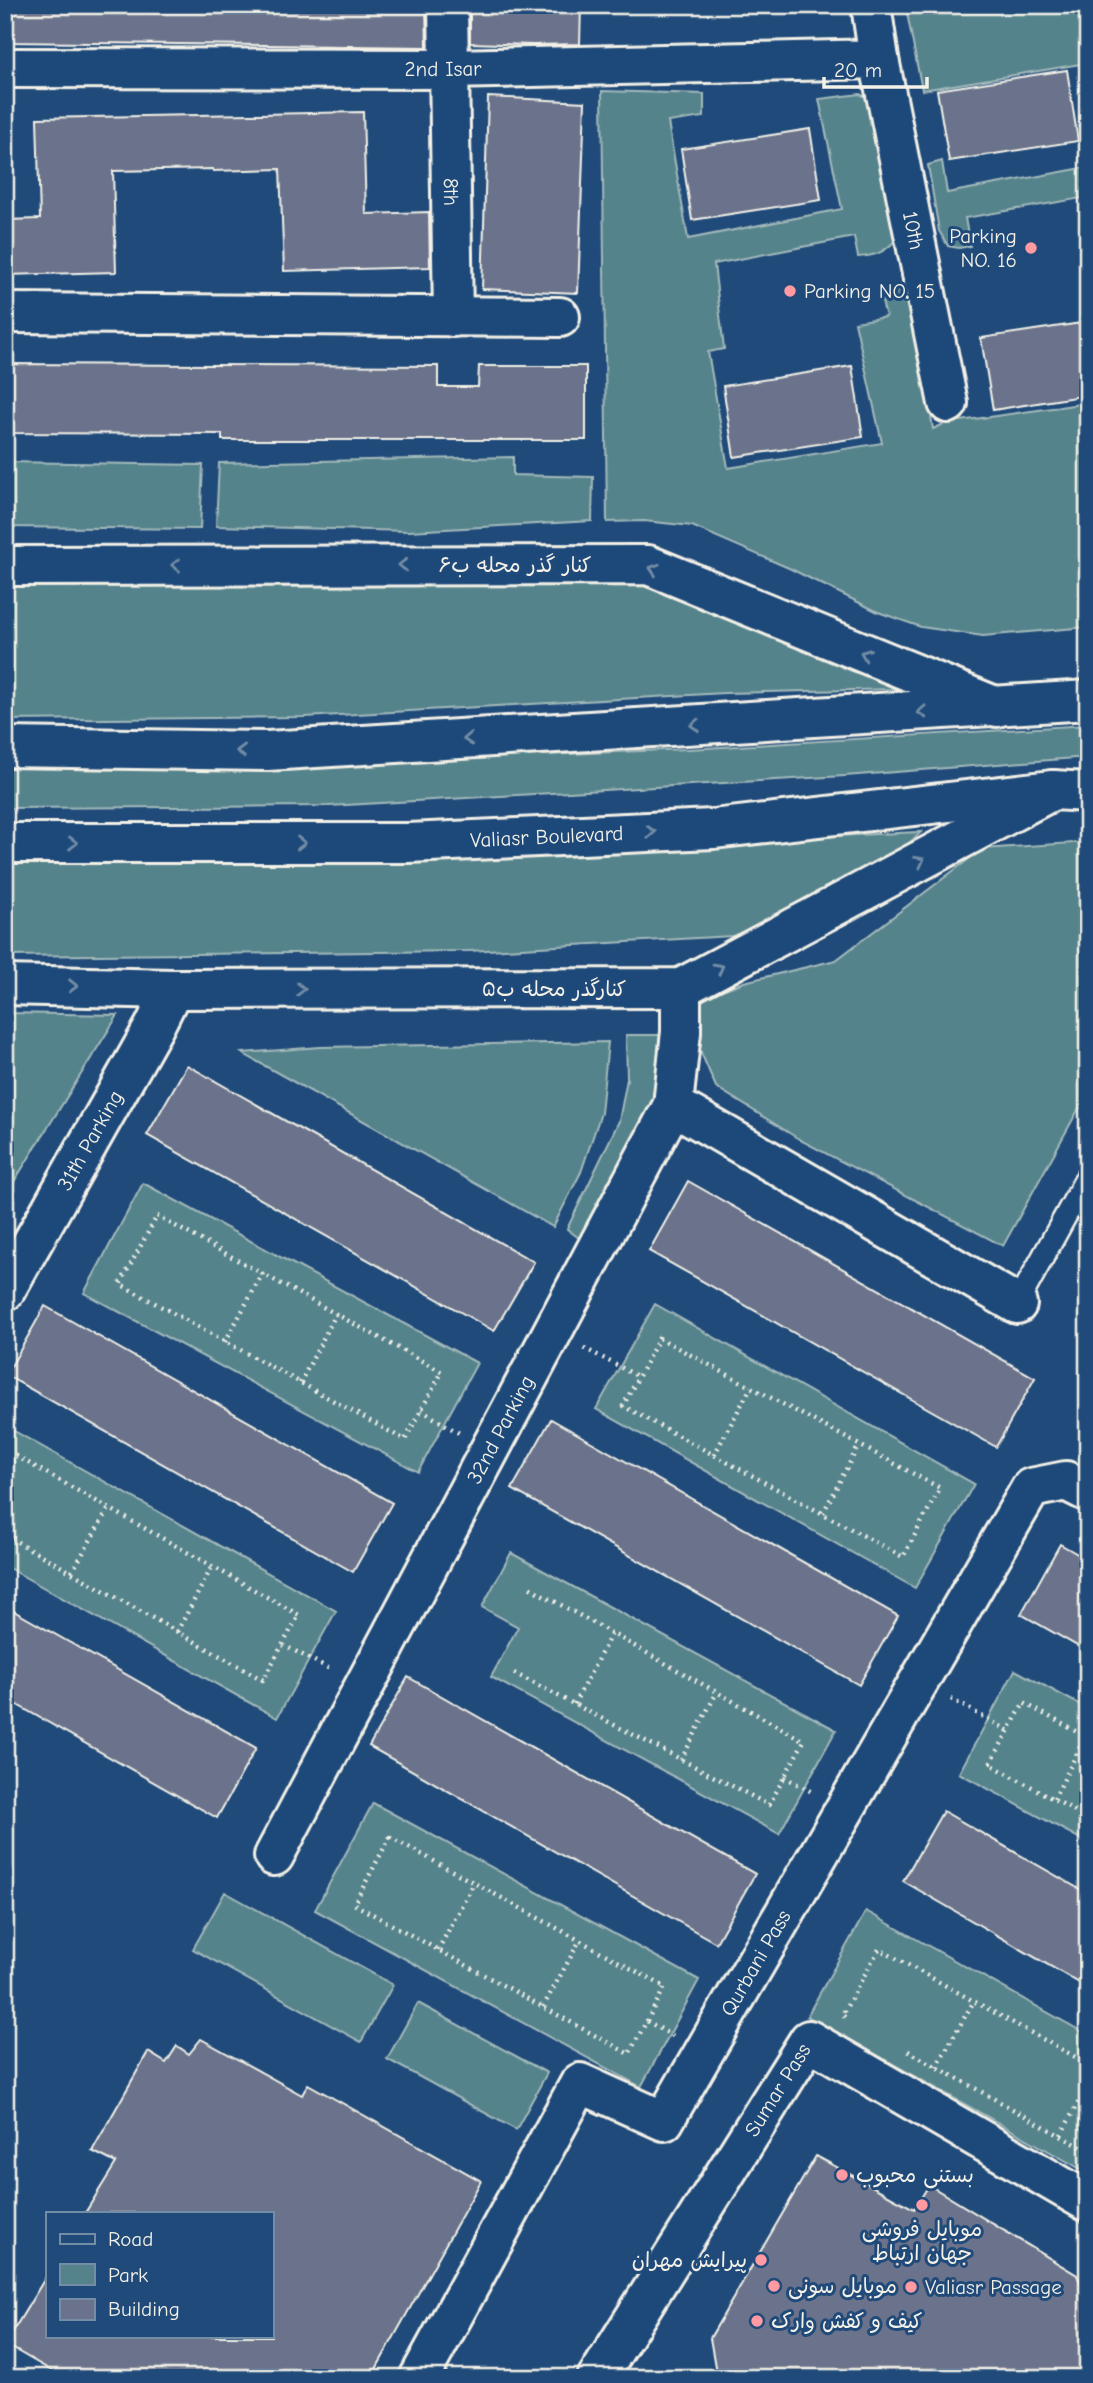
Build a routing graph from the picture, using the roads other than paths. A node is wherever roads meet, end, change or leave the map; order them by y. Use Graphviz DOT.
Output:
graph roads {
  1 [pos="448,5"];
  2 [pos="871,5"];
  3 [pos="879,60"];
  4 [pos="5,68"];
  5 [pos="449,69"];
  6 [pos="5,313"];
  7 [pos="453,317"];
  8 [pos="560,317"];
  9 [pos="948,403"];
  10 [pos="5,566"];
  11 [pos="1088,700"];
  12 [pos="997,707"];
  13 [pos="5,747"];
  14 [pos="1070,791"];
  15 [pos="5,843"];
  16 [pos="5,985"];
  17 [pos="173,989"];
  18 [pos="681,989"];
  19 [pos="673,1105"];
  20 [pos="1088,1175"];
  21 [pos="5,1291"];
  22 [pos="1017,1304"];
  23 [pos="1088,1492"];
  24 [pos="274,1856"];
  25 [pos="1088,2202"];
  26 [pos="419,2378"];
  27 [pos="597,2378"];
  1 -- 5 [label="street, 8th"];
  2 -- 3 [label="street, 10th"];
  3 -- 5 [label="street, 2nd Isar"];
  3 -- 9 [label="street, 10th"];
  4 -- 5 [label="street, 2nd Isar"];
  5 -- 7 [label="street, 8th"];
  6 -- 7 [label="street"];
  7 -- 8 [label="street"];
  12 -- 10 [label="street, کنار گذر محله ب۶, one-way"];
  11 -- 12 [label="street"];
  12 -- 13 [label="street, one-way"];
  15 -- 14 [label="street, Valiasr Boulevard, one-way"];
  18 -- 14 [label="street, کنارگذر محله ب۵, one-way"];
  16 -- 17 [label="street, کنارگذر محله ب۵, one-way"];
  17 -- 18 [label="street, کنارگذر محله ب۵, one-way"];
  17 -- 21 [label="street, 31th Parking"];
  18 -- 19 [label="street, 32nd Parking"];
  19 -- 22 [label="street"];
  19 -- 24 [label="street, 32nd Parking"];
  20 -- 22 [label="lane"];
  23 -- 26 [label="street, Qurbani Pass"];
  25 -- 27 [label="street, Sumar Pass"];
}
